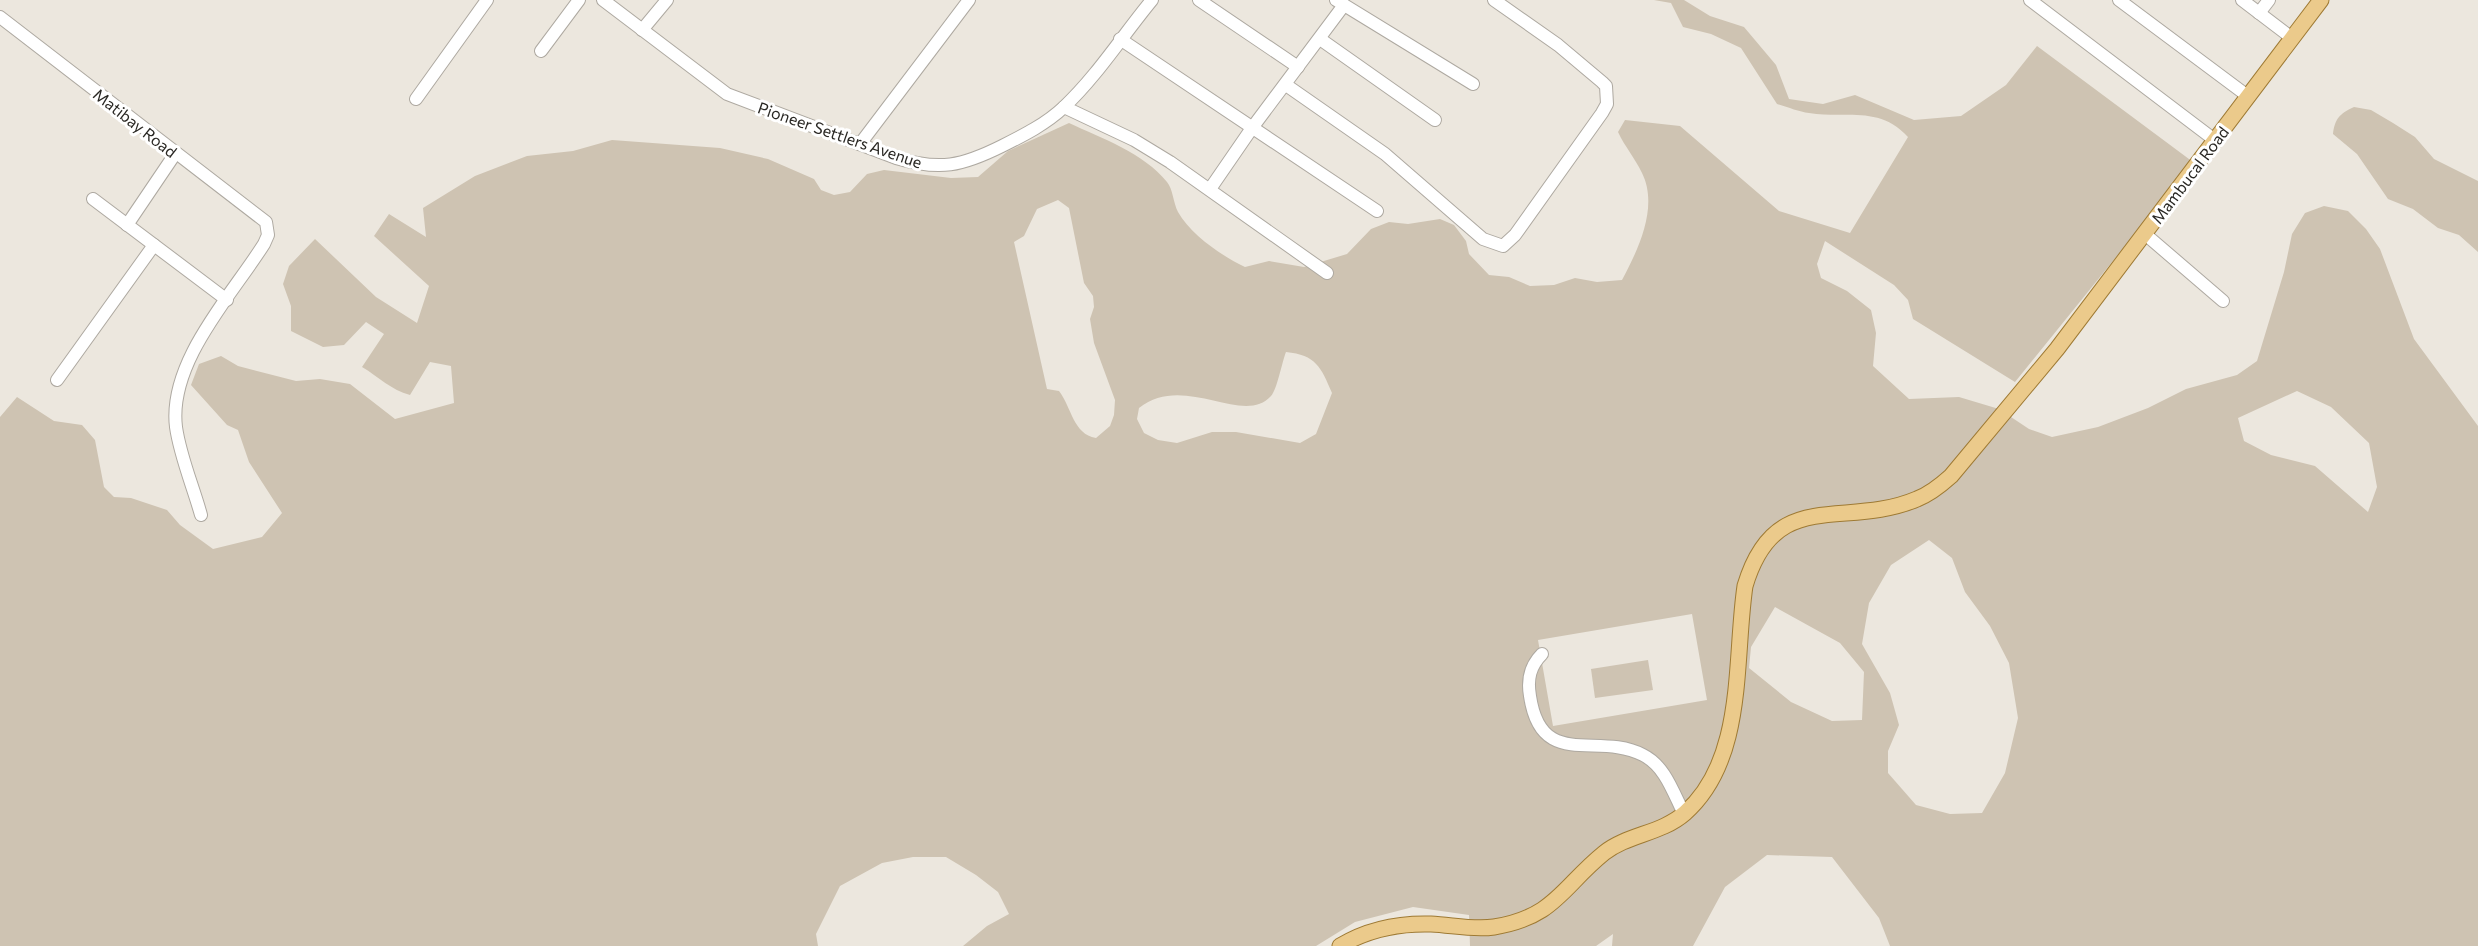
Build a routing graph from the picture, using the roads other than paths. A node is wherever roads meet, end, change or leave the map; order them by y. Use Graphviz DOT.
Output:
graph roads {
  1 [pos="487,0"];
  2 [pos="579,0"];
  3 [pos="603,0"];
  4 [pos="667,0"];
  5 [pos="969,0"];
  6 [pos="1152,0"];
  7 [pos="1198,0"];
  8 [pos="1494,0"];
  9 [pos="2030,0"];
  10 [pos="2119,0"];
  11 [pos="2242,0"];
  12 [pos="2269,0"];
  13 [pos="2321,0"];
  14 [pos="1340,3"];
  15 [pos="2259,13"];
  16 [pos="0,17"];
  17 [pos="642,30"];
  18 [pos="2292,38"];
  19 [pos="1120,39"];
  20 [pos="1320,39"];
  21 [pos="541,51"];
  22 [pos="1298,67"];
  23 [pos="1473,84"];
  24 [pos="1286,85"];
  25 [pos="2249,97"];
  26 [pos="416,99"];
  27 [pos="1064,107"];
  28 [pos="1436,120"];
  29 [pos="1252,128"];
  30 [pos="2216,141"];
  31 [pos="860,144"];
  32 [pos="175,154"];
  33 [pos="1210,189"];
  34 [pos="93,199"];
  35 [pos="1377,211"];
  36 [pos="128,225"];
  37 [pos="2145,234"];
  38 [pos="154,245"];
  39 [pos="1327,273"];
  40 [pos="227,300"];
  41 [pos="2223,301"];
  42 [pos="57,380"];
  43 [pos="201,515"];
  44 [pos="1542,654"];
  45 [pos="1684,814"];
  46 [pos="1340,946"];
  1 -- 26 [label="street"];
  2 -- 21 [label="street"];
  3 -- 17 [label="street, Pioneer Settlers Avenue"];
  4 -- 17 [label="street"];
  5 -- 31 [label="street"];
  6 -- 19 [label="street, Pioneer Settlers Avenue"];
  7 -- 22 [label="street"];
  8 -- 24 [label="street"];
  9 -- 30 [label="street"];
  10 -- 25 [label="street"];
  11 -- 15 [label="street"];
  12 -- 15 [label="street"];
  13 -- 18 [label="main road, Mambucal Road"];
  14 -- 20 [label="street"];
  14 -- 23 [label="street"];
  15 -- 18 [label="street"];
  16 -- 32 [label="street, Matibay Road"];
  17 -- 31 [label="street, Pioneer Settlers Avenue"];
  18 -- 25 [label="main road, Mambucal Road"];
  19 -- 27 [label="street, Pioneer Settlers Avenue"];
  19 -- 29 [label="street"];
  20 -- 22 [label="street"];
  20 -- 28 [label="street"];
  22 -- 24 [label="street"];
  24 -- 29 [label="street"];
  25 -- 30 [label="main road, Mambucal Road"];
  27 -- 31 [label="street, Pioneer Settlers Avenue"];
  27 -- 33 [label="street"];
  29 -- 33 [label="street"];
  29 -- 35 [label="street"];
  30 -- 37 [label="main road, Mambucal Road"];
  32 -- 36 [label="street"];
  32 -- 40 [label="street, Matibay Road"];
  33 -- 39 [label="street"];
  34 -- 36 [label="street"];
  36 -- 38 [label="street"];
  37 -- 41 [label="street"];
  37 -- 45 [label="main road, Mambucal Road"];
  38 -- 40 [label="street"];
  38 -- 42 [label="street"];
  40 -- 43 [label="street"];
  44 -- 45 [label="street"];
  45 -- 46 [label="main road"];
}
